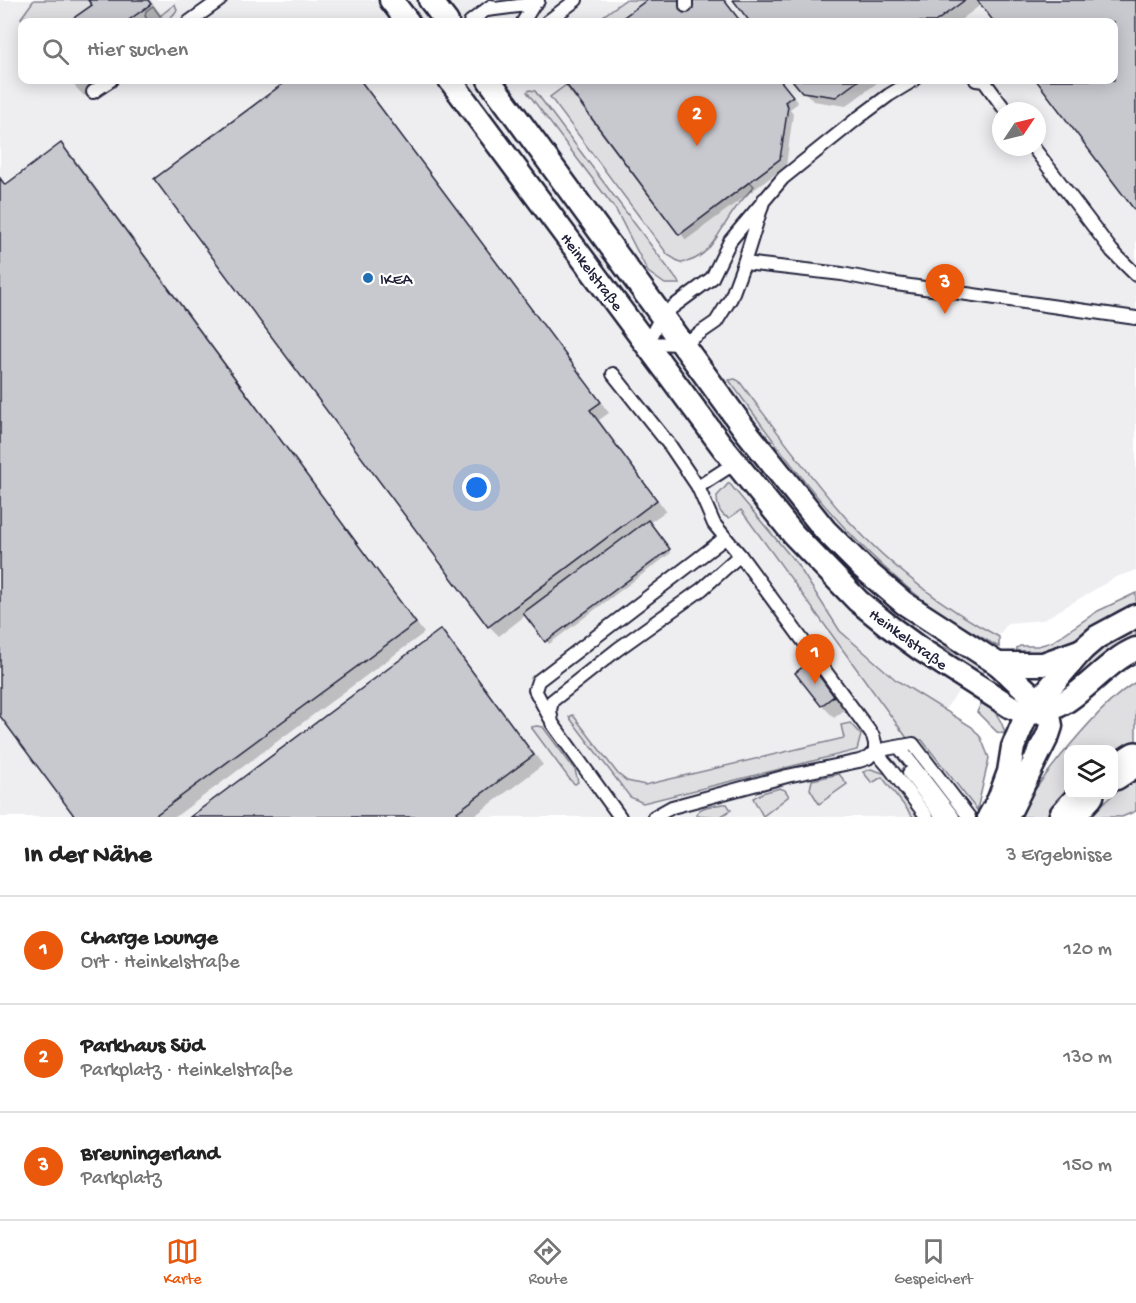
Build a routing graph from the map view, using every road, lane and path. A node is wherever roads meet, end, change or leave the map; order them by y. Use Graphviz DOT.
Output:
graph roads {
  1 [pos="220,0"];
  2 [pos="391,0"];
  3 [pos="430,0"];
  4 [pos="500,0"];
  5 [pos="576,0"];
  6 [pos="537,2"];
  7 [pos="487,10"];
  8 [pos="195,18"];
  9 [pos="405,18"];
  10 [pos="444,18"];
  11 [pos="476,18"];
  12 [pos="526,18"];
  13 [pos="554,18"];
  14 [pos="105,84"];
  15 [pos="453,84"];
  16 [pos="492,84"];
  17 [pos="908,84"];
  18 [pos="986,84"];
  19 [pos="93,92"];
  20 [pos="999,102"];
  21 [pos="1040,156"];
  22 [pos="764,199"];
  23 [pos="744,263"];
  24 [pos="1136,275"];
  25 [pos="662,315"];
  26 [pos="1136,318"];
  27 [pos="647,343"];
  28 [pos="684,344"];
  29 [pos="613,374"];
  30 [pos="758,446"];
  31 [pos="735,463"];
  32 [pos="698,487"];
  33 [pos="725,538"];
  34 [pos="740,555"];
  35 [pos="1136,616"];
  36 [pos="1136,649"];
  37 [pos="1082,650"];
  38 [pos="998,664"];
  39 [pos="1037,708"];
  40 [pos="552,723"];
  41 [pos="895,747"];
  42 [pos="875,751"];
  43 [pos="1136,759"];
  44 [pos="1118,770"];
  45 [pos="1083,799"];
  46 [pos="620,817"];
  47 [pos="654,817"];
  48 [pos="927,817"];
  49 [pos="942,817"];
  50 [pos="953,817"];
  51 [pos="969,817"];
  52 [pos="990,817"];
  53 [pos="1007,817"];
  54 [pos="1066,817"];
  1 -- 8 [label="lane"];
  2 -- 9 [label="street"];
  3 -- 10 [label="street"];
  4 -- 7 [label="lane"];
  5 -- 13 [label="lane"];
  6 -- 7 [label="lane"];
  6 -- 12 [label="lane"];
  7 -- 11 [label="lane"];
  14 -- 19 [label="lane"];
  15 -- 27 [label="street, Heinkelstraße"];
  16 -- 25 [label="street, Heinkelstraße"];
  17 -- 22 [label="lane"];
  18 -- 20 [label="lane"];
  21 -- 24 [label="lane"];
  22 -- 23 [label="lane"];
  22 -- 25 [label="lane"];
  23 -- 26 [label="lane"];
  23 -- 28 [label="lane"];
  25 -- 27 [label="lane"];
  25 -- 28 [label="street, Heinkelstraße"];
  27 -- 28 [label="lane"];
  27 -- 31 [label="street, Heinkelstraße"];
  28 -- 30 [label="street, Heinkelstraße"];
  29 -- 32 [label="lane"];
  30 -- 31 [label="street"];
  30 -- 38 [label="street, Heinkelstraße"];
  31 -- 32 [label="lane"];
  31 -- 39 [label="street, Heinkelstraße"];
  32 -- 33 [label="lane"];
  33 -- 34 [label="lane"];
  33 -- 40 [label="lane"];
  34 -- 40 [label="lane"];
  34 -- 42 [label="lane"];
  35 -- 37 [label="street"];
  36 -- 39 [label="street"];
  37 -- 38 [label="street"];
  37 -- 39 [label="street"];
  38 -- 39 [label="street, Heinkelstraße"];
  39 -- 52 [label="street"];
  39 -- 53 [label="street"];
  40 -- 46 [label="lane"];
  41 -- 42 [label="lane"];
  41 -- 49 [label="lane"];
  41 -- 50 [label="lane"];
  41 -- 51 [label="lane"];
  42 -- 47 [label="lane"];
  42 -- 48 [label="lane"];
  43 -- 44 [label="highway"];
  45 -- 54 [label="highway"];
}
